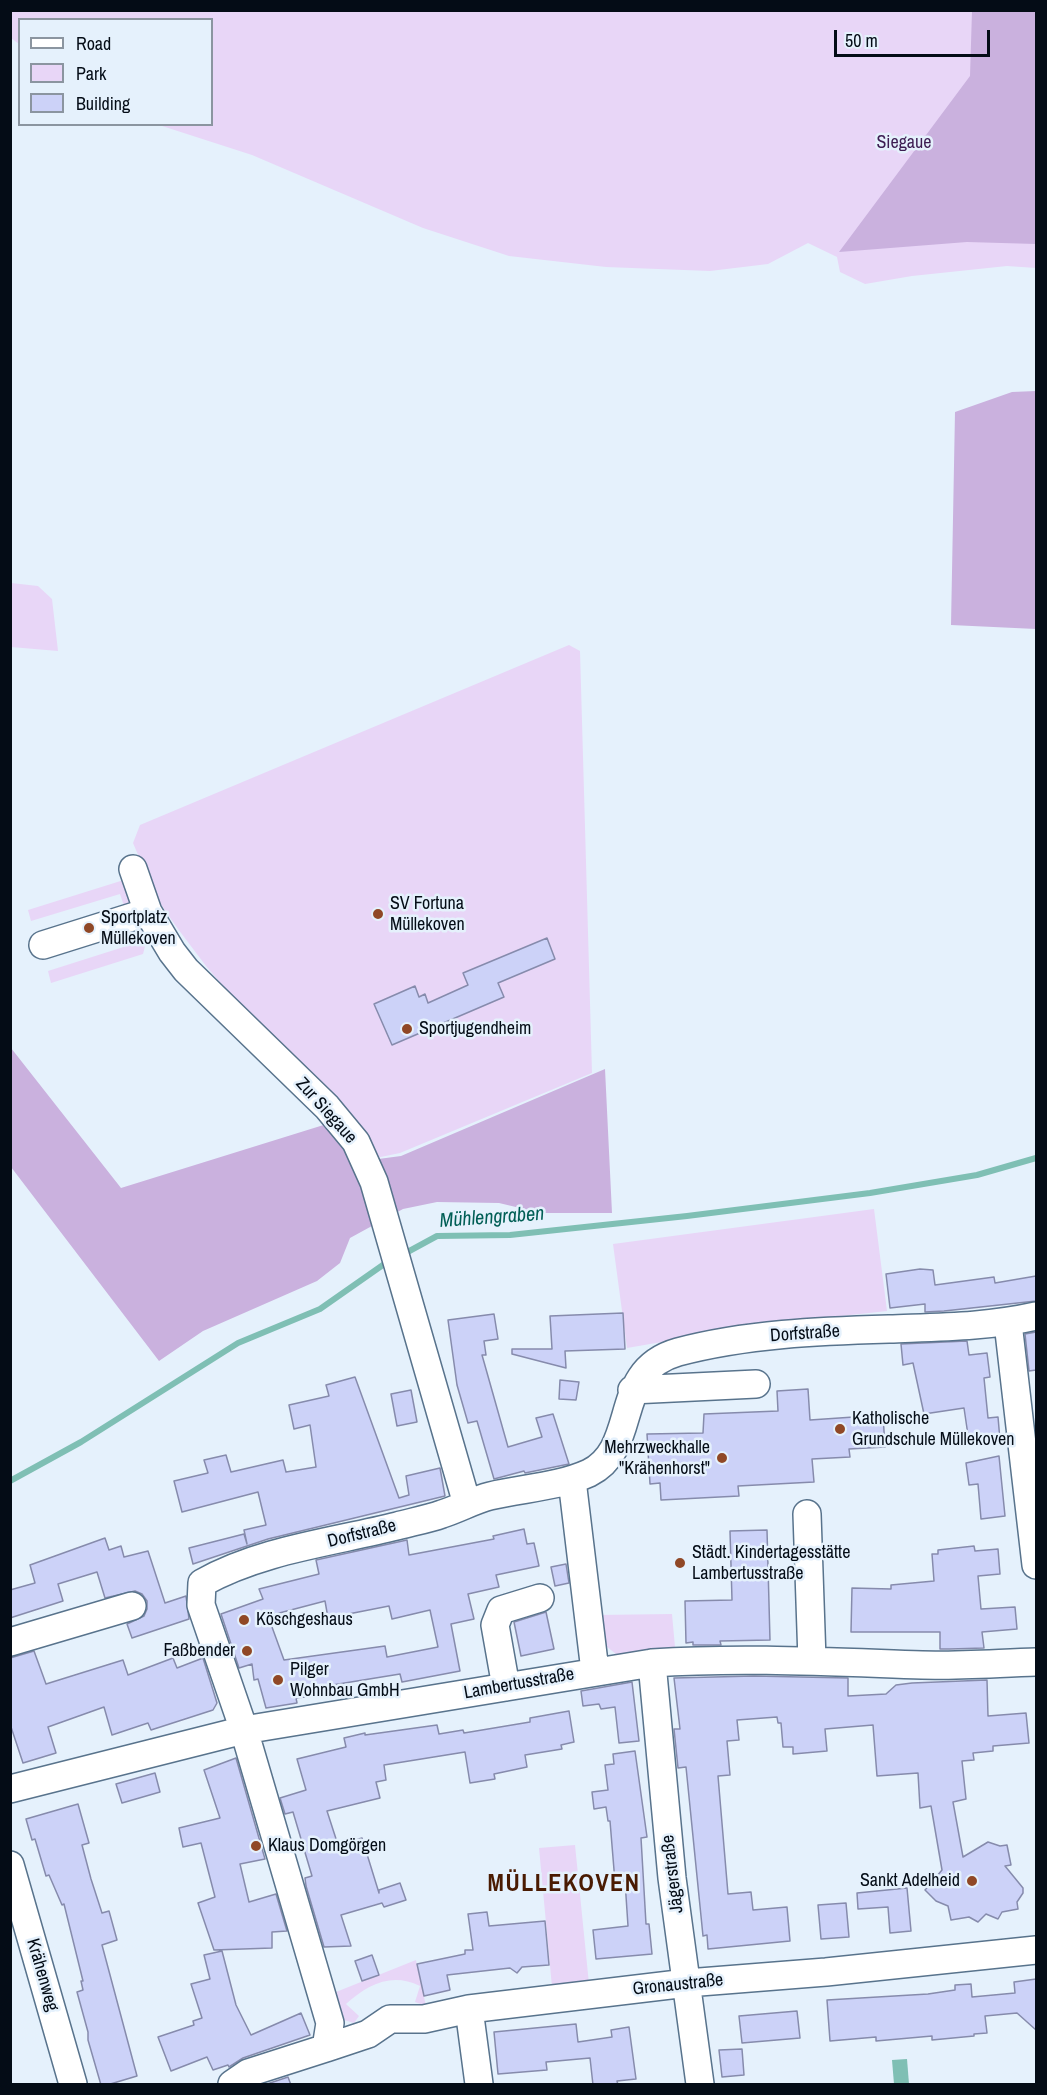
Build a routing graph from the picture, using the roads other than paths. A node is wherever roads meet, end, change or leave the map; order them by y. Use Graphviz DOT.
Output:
graph roads {
  1 [pos="134,869"];
  2 [pos="148,912"];
  3 [pos="43,945"];
  4 [pos="1036,1316"];
  5 [pos="1008,1323"];
  6 [pos="756,1384"];
  7 [pos="632,1390"];
  8 [pos="572,1480"];
  9 [pos="467,1504"];
  10 [pos="807,1514"];
  11 [pos="1036,1565"];
  12 [pos="540,1599"];
  13 [pos="132,1606"];
  14 [pos="10,1642"];
  15 [pos="812,1660"];
  16 [pos="1036,1662"];
  17 [pos="652,1663"];
  18 [pos="595,1671"];
  19 [pos="506,1687"];
  20 [pos="244,1730"];
  21 [pos="10,1789"];
  22 [pos="10,1866"];
  23 [pos="1036,1950"];
  24 [pos="687,1983"];
  25 [pos="469,2010"];
  26 [pos="326,2048"];
  27 [pos="73,2085"];
  28 [pos="232,2085"];
  29 [pos="479,2085"];
  30 [pos="700,2085"];
  1 -- 2 [label="street, Zur Siegaue"];
  2 -- 3 [label="street"];
  2 -- 9 [label="street, Zur Siegaue"];
  4 -- 5 [label="street, Dorfstraße"];
  5 -- 7 [label="street, Dorfstraße"];
  5 -- 11 [label="street"];
  6 -- 7 [label="street"];
  7 -- 8 [label="street, Dorfstraße"];
  8 -- 9 [label="street, Dorfstraße"];
  8 -- 18 [label="street"];
  9 -- 20 [label="street, Dorfstraße"];
  10 -- 15 [label="street"];
  12 -- 19 [label="street"];
  13 -- 14 [label="street"];
  15 -- 16 [label="street, Lambertusstraße"];
  15 -- 17 [label="street, Lambertusstraße"];
  17 -- 18 [label="street, Lambertusstraße"];
  17 -- 24 [label="street, Jägerstraße"];
  18 -- 19 [label="street, Lambertusstraße"];
  19 -- 20 [label="street, Lambertusstraße"];
  20 -- 21 [label="street, Lambertusstraße"];
  20 -- 26 [label="street, Dorfstraße"];
  22 -- 27 [label="street, Krähenweg"];
  23 -- 24 [label="street, Gronaustraße"];
  24 -- 25 [label="street, Gronaustraße"];
  24 -- 30 [label="street, Jägerstraße"];
  25 -- 26 [label="street, Gronaustraße"];
  25 -- 29 [label="street"];
  26 -- 28 [label="street"];
}
